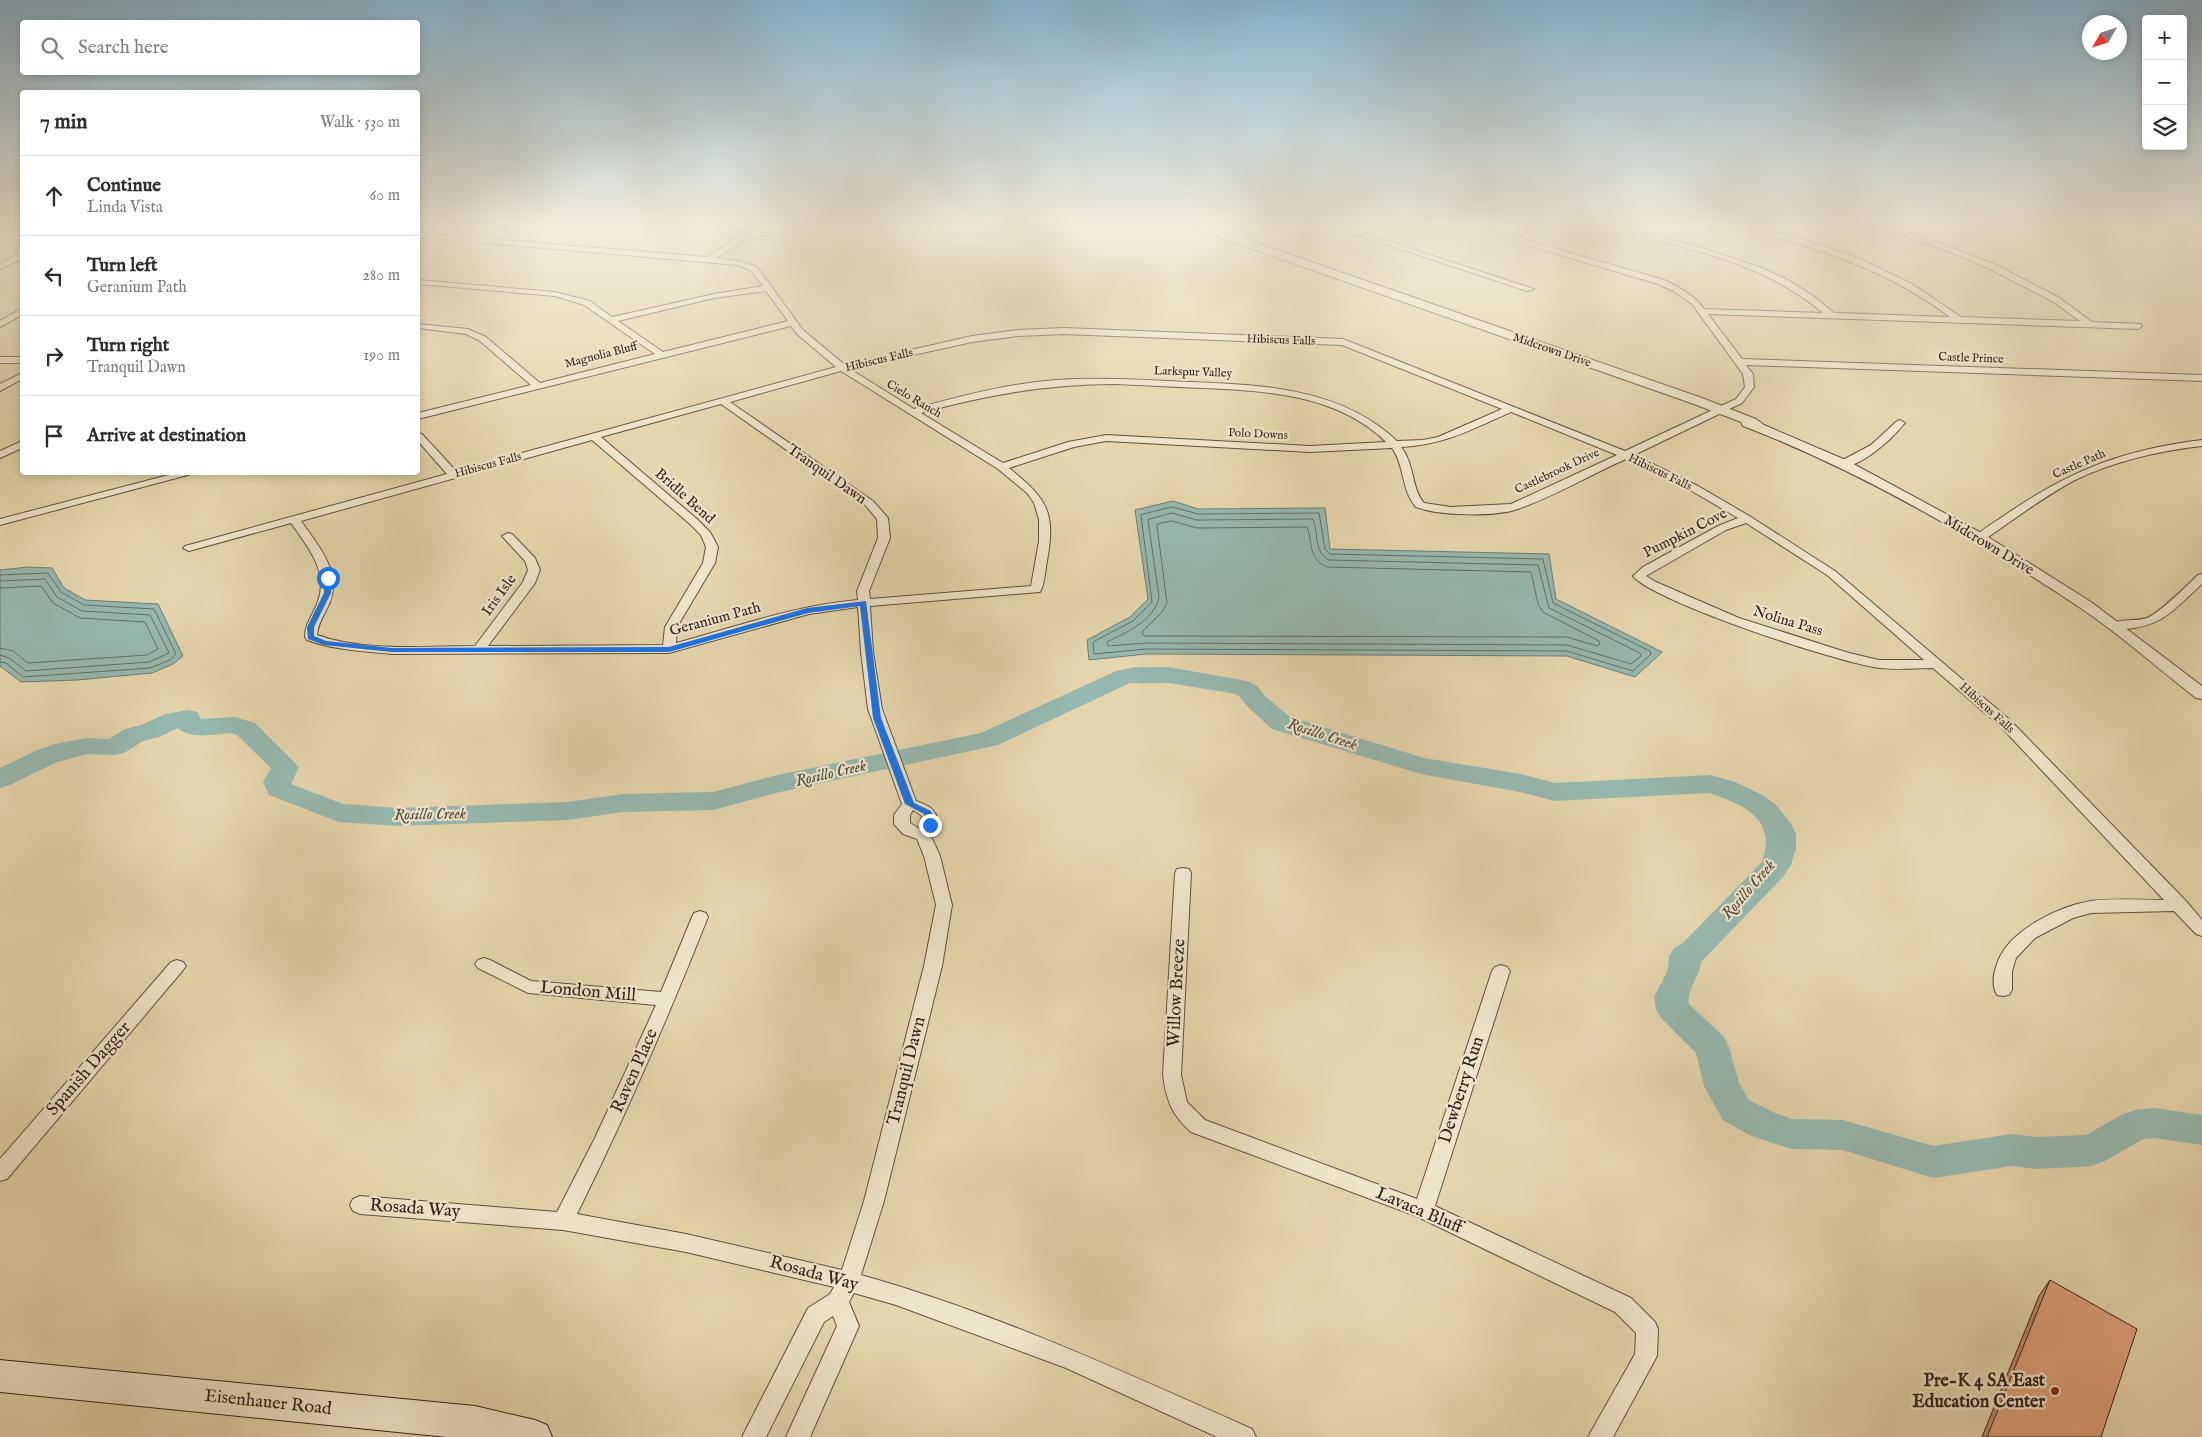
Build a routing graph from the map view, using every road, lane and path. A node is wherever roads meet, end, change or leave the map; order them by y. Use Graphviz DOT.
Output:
graph roads {
  1 [pos="544,293"];
  2 [pos="727,293"];
  3 [pos="771,293"];
  4 [pos="1390,293"];
  5 [pos="1682,293"];
  6 [pos="1806,293"];
  7 [pos="1923,293"];
  8 [pos="2043,293"];
  9 [pos="1703,311"];
  10 [pos="20,313"];
  11 [pos="1831,315"];
  12 [pos="610,320"];
  13 [pos="1959,320"];
  14 [pos="792,323"];
  15 [pos="0,324"];
  16 [pos="2089,324"];
  17 [pos="420,326"];
  18 [pos="2138,326"];
  19 [pos="660,354"];
  20 [pos="0,360"];
  21 [pos="20,360"];
  22 [pos="1740,362"];
  23 [pos="843,368"];
  24 [pos="20,377"];
  25 [pos="2202,378"];
  26 [pos="537,386"];
  27 [pos="0,388"];
  28 [pos="723,401"];
  29 [pos="1510,409"];
  30 [pos="1721,411"];
  31 [pos="912,412"];
  32 [pos="420,415"];
  33 [pos="1900,423"];
  34 [pos="593,436"];
  35 [pos="420,438"];
  36 [pos="2202,443"];
  37 [pos="20,445"];
  38 [pos="1393,445"];
  39 [pos="1626,454"];
  40 [pos="0,455"];
  41 [pos="1843,464"];
  42 [pos="1002,467"];
  43 [pos="453,474"];
  44 [pos="182,475"];
  45 [pos="1421,505"];
  46 [pos="294,519"];
  47 [pos="1747,519"];
  48 [pos="0,522"];
  49 [pos="508,536"];
  50 [pos="1980,538"];
  51 [pos="189,548"];
  52 [pos="1638,576"];
  53 [pos="2202,578"];
  54 [pos="1036,589"];
  55 [pos="863,603"];
  56 [pos="2114,626"];
  57 [pos="479,649"];
  58 [pos="669,649"];
  59 [pos="1936,664"];
  60 [pos="2202,694"];
  61 [pos="910,804"];
  62 [pos="923,836"];
  63 [pos="1183,873"];
  64 [pos="2180,905"];
  65 [pos="700,918"];
  66 [pos="2202,930"];
  67 [pos="484,964"];
  68 [pos="177,966"];
  69 [pos="1501,971"];
  70 [pos="2003,990"];
  71 [pos="667,999"];
  72 [pos="1181,1112"];
  73 [pos="0,1173"];
  74 [pos="360,1205"];
  75 [pos="1423,1210"];
  76 [pos="562,1221"];
  77 [pos="843,1292"];
  78 [pos="0,1376"];
  79 [pos="535,1437"];
  80 [pos="754,1437"];
  81 [pos="798,1437"];
  82 [pos="1244,1437"];
  83 [pos="1600,1437"];
  1 -- 12 [label="street"];
  2 -- 12 [label="street"];
  3 -- 14 [label="street, Cielo Ranch"];
  4 -- 30 [label="street, Midcrown Drive"];
  5 -- 9 [label="street"];
  6 -- 11 [label="street"];
  7 -- 13 [label="street"];
  8 -- 16 [label="street"];
  9 -- 11 [label="street"];
  9 -- 22 [label="street"];
  10 -- 15 [label="street"];
  11 -- 13 [label="street"];
  12 -- 19 [label="street"];
  13 -- 16 [label="street"];
  14 -- 19 [label="street, Magnolia Bluff"];
  14 -- 23 [label="street, Cielo Ranch"];
  16 -- 18 [label="street"];
  17 -- 26 [label="street"];
  19 -- 26 [label="street, Magnolia Bluff"];
  20 -- 21 [label="street"];
  22 -- 25 [label="street, Castle Prince"];
  22 -- 30 [label="street, Castlebrook Drive"];
  23 -- 28 [label="street, Hibiscus Falls"];
  23 -- 29 [label="street, Hibiscus Falls"];
  23 -- 31 [label="street, Cielo Ranch"];
  24 -- 27 [label="street"];
  26 -- 32 [label="street, Magnolia Bluff"];
  28 -- 34 [label="street, Hibiscus Falls"];
  28 -- 55 [label="street, Tranquil Dawn"];
  29 -- 38 [label="street, Polo Downs"];
  29 -- 39 [label="street, Hibiscus Falls"];
  30 -- 39 [label="street, Castlebrook Drive"];
  30 -- 41 [label="street, Midcrown Drive"];
  31 -- 38 [label="street, Larkspur Valley"];
  31 -- 42 [label="street, Cielo Ranch"];
  33 -- 41 [label="street"];
  34 -- 43 [label="street, Hibiscus Falls"];
  34 -- 58 [label="street, Bridle Bend"];
  35 -- 43 [label="street"];
  36 -- 50 [label="street, Castle Path"];
  37 -- 40 [label="street"];
  38 -- 42 [label="street, Polo Downs"];
  38 -- 45 [label="street, Larkspur Valley"];
  39 -- 45 [label="street, Castlebrook Drive"];
  39 -- 47 [label="street, Hibiscus Falls"];
  41 -- 50 [label="street, Midcrown Drive"];
  42 -- 54 [label="street, Cielo Ranch"];
  43 -- 46 [label="street, Hibiscus Falls"];
  44 -- 48 [label="street"];
  46 -- 51 [label="street, Hibiscus Falls"];
  46 -- 57 [label="street, Geranium Path"];
  47 -- 52 [label="street, Pumpkin Cove"];
  47 -- 59 [label="street, Hibiscus Falls"];
  49 -- 57 [label="street, Iris Isle"];
  50 -- 56 [label="street, Midcrown Drive"];
  52 -- 59 [label="street, Nolina Pass"];
  53 -- 56 [label="street"];
  54 -- 55 [label="street, Geranium Path"];
  55 -- 58 [label="street, Geranium Path"];
  55 -- 61 [label="street, Tranquil Dawn"];
  56 -- 60 [label="street, Midcrown Drive"];
  57 -- 58 [label="street, Geranium Path"];
  59 -- 64 [label="street, Hibiscus Falls"];
  61 -- 62 [label="street"];
  61 -- 62 [label="street"];
  62 -- 77 [label="street, Tranquil Dawn"];
  63 -- 72 [label="street, Willow Breeze"];
  64 -- 66 [label="street, Hibiscus Falls"];
  64 -- 70 [label="street"];
  65 -- 71 [label="street, Raven Place"];
  67 -- 71 [label="street, London Mill"];
  68 -- 73 [label="street, Spanish Dagger"];
  69 -- 75 [label="street, Dewberry Run"];
  71 -- 76 [label="street, Raven Place"];
  72 -- 75 [label="street, Lavaca Bluff"];
  74 -- 76 [label="street, Rosada Way"];
  75 -- 83 [label="street, Lavaca Bluff"];
  76 -- 77 [label="street, Rosada Way"];
  77 -- 80 [label="street"];
  77 -- 81 [label="street"];
  77 -- 82 [label="street, Rosada Way"];
  78 -- 79 [label="main road, Eisenhauer Road"];
}
